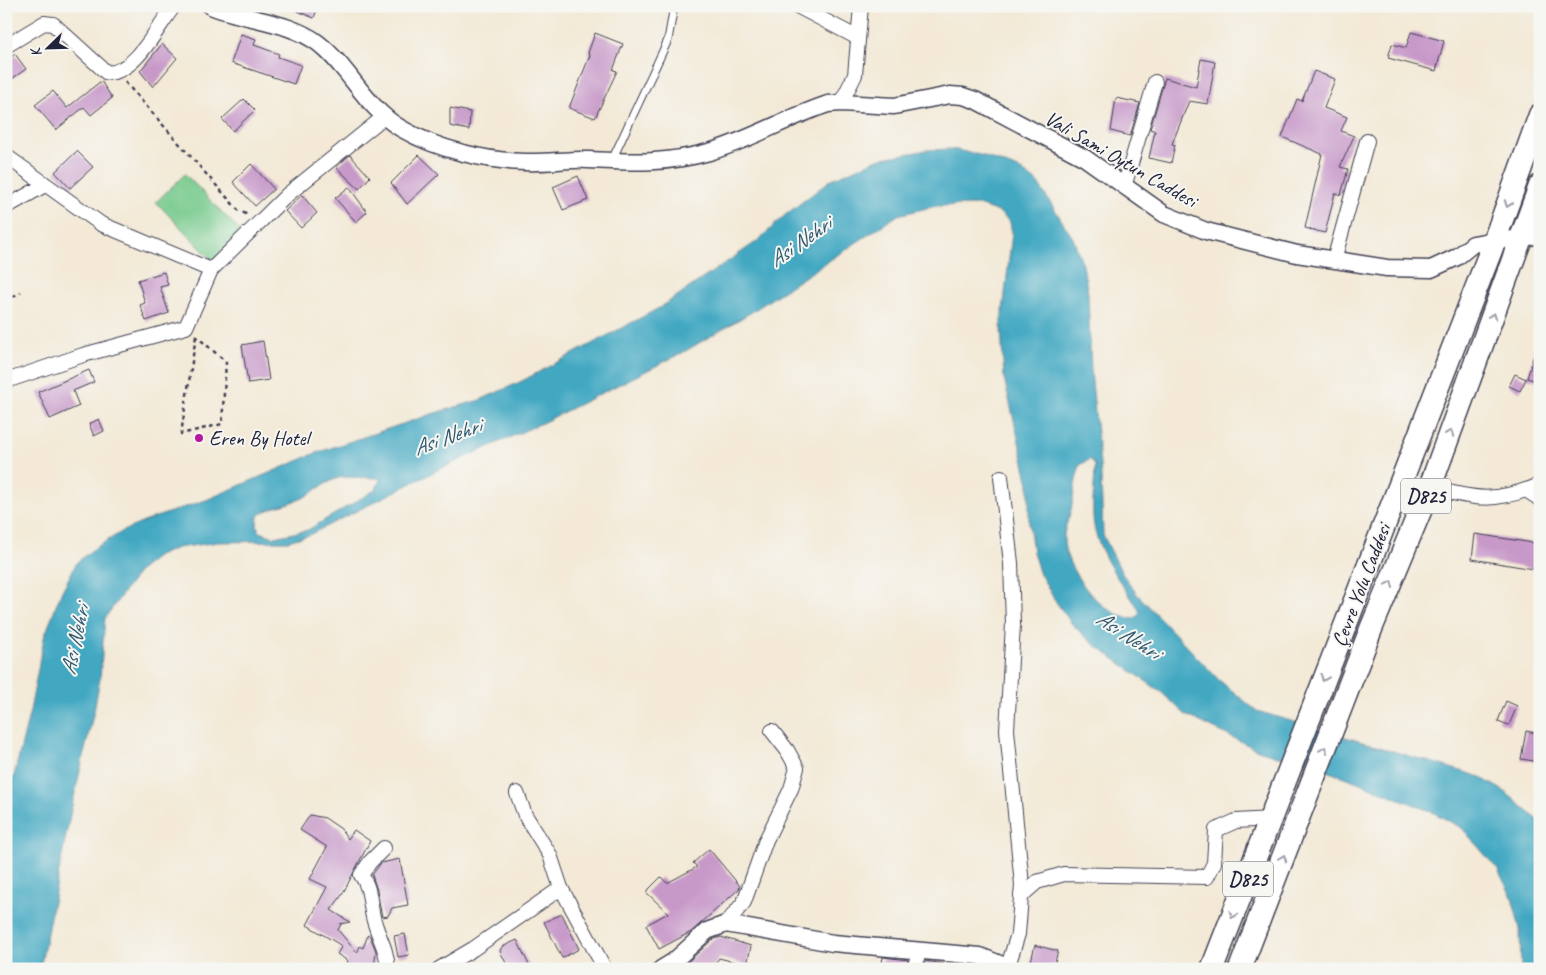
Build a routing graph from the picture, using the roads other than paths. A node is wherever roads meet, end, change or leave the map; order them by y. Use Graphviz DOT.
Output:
graph roads {
  1 [pos="174,6"];
  2 [pos="211,6"];
  3 [pos="674,6"];
  4 [pos="797,6"];
  5 [pos="861,6"];
  6 [pos="858,38"];
  7 [pos="6,46"];
  8 [pos="1155,82"];
  9 [pos="842,103"];
  10 [pos="1540,115"];
  11 [pos="385,116"];
  12 [pos="1367,141"];
  13 [pos="6,156"];
  14 [pos="611,162"];
  15 [pos="45,185"];
  16 [pos="1540,186"];
  17 [pos="1124,187"];
  18 [pos="6,207"];
  19 [pos="1530,237"];
  20 [pos="1495,240"];
  21 [pos="1334,260"];
  22 [pos="211,270"];
  23 [pos="6,381"];
  24 [pos="1001,477"];
  25 [pos="1540,485"];
  26 [pos="1430,487"];
  27 [pos="1526,490"];
  28 [pos="1540,499"];
  29 [pos="772,731"];
  30 [pos="517,793"];
  31 [pos="1271,819"];
  32 [pos="384,848"];
  33 [pos="561,888"];
  34 [pos="1021,896"];
  35 [pos="726,924"];
  36 [pos="919,952"];
  37 [pos="1010,968"];
  38 [pos="388,969"];
  39 [pos="440,969"];
  40 [pos="605,969"];
  41 [pos="661,969"];
  42 [pos="914,969"];
  43 [pos="1212,969"];
  44 [pos="1240,969"];
  1 -- 7 [label="street"];
  2 -- 11 [label="street, Vali Sami Oytun Caddesi"];
  3 -- 14 [label="lane"];
  4 -- 6 [label="street"];
  5 -- 6 [label="street"];
  6 -- 9 [label="street"];
  8 -- 17 [label="street"];
  9 -- 14 [label="street, Vali Sami Oytun Caddesi"];
  9 -- 17 [label="street, Vali Sami Oytun Caddesi"];
  10 -- 20 [label="highway, Çevre Yolu Caddesi / D825, one-way"];
  11 -- 14 [label="street, Vali Sami Oytun Caddesi"];
  11 -- 22 [label="street"];
  12 -- 21 [label="street"];
  13 -- 15 [label="street"];
  15 -- 18 [label="street"];
  15 -- 22 [label="street"];
  16 -- 19 [label="highway, Çevre Yolu Caddesi / D825"];
  17 -- 21 [label="street, Vali Sami Oytun Caddesi"];
  19 -- 20 [label="street, Vali Sami Oytun Caddesi"];
  26 -- 19 [label="highway, Çevre Yolu Caddesi / D825, one-way"];
  20 -- 21 [label="street, Vali Sami Oytun Caddesi"];
  20 -- 31 [label="highway, Çevre Yolu Caddesi / D825, one-way"];
  22 -- 23 [label="street"];
  24 -- 34 [label="street"];
  25 -- 27 [label="street"];
  26 -- 27 [label="street"];
  44 -- 26 [label="highway, Çevre Yolu Caddesi / D825, one-way"];
  27 -- 28 [label="street"];
  29 -- 35 [label="street"];
  30 -- 33 [label="street"];
  31 -- 34 [label="street"];
  31 -- 43 [label="highway, Çevre Yolu Caddesi / D825, one-way"];
  32 -- 38 [label="street"];
  33 -- 39 [label="street"];
  33 -- 40 [label="street"];
  34 -- 37 [label="street"];
  35 -- 36 [label="street"];
  35 -- 41 [label="street"];
  36 -- 37 [label="street"];
  36 -- 42 [label="street"];
}
